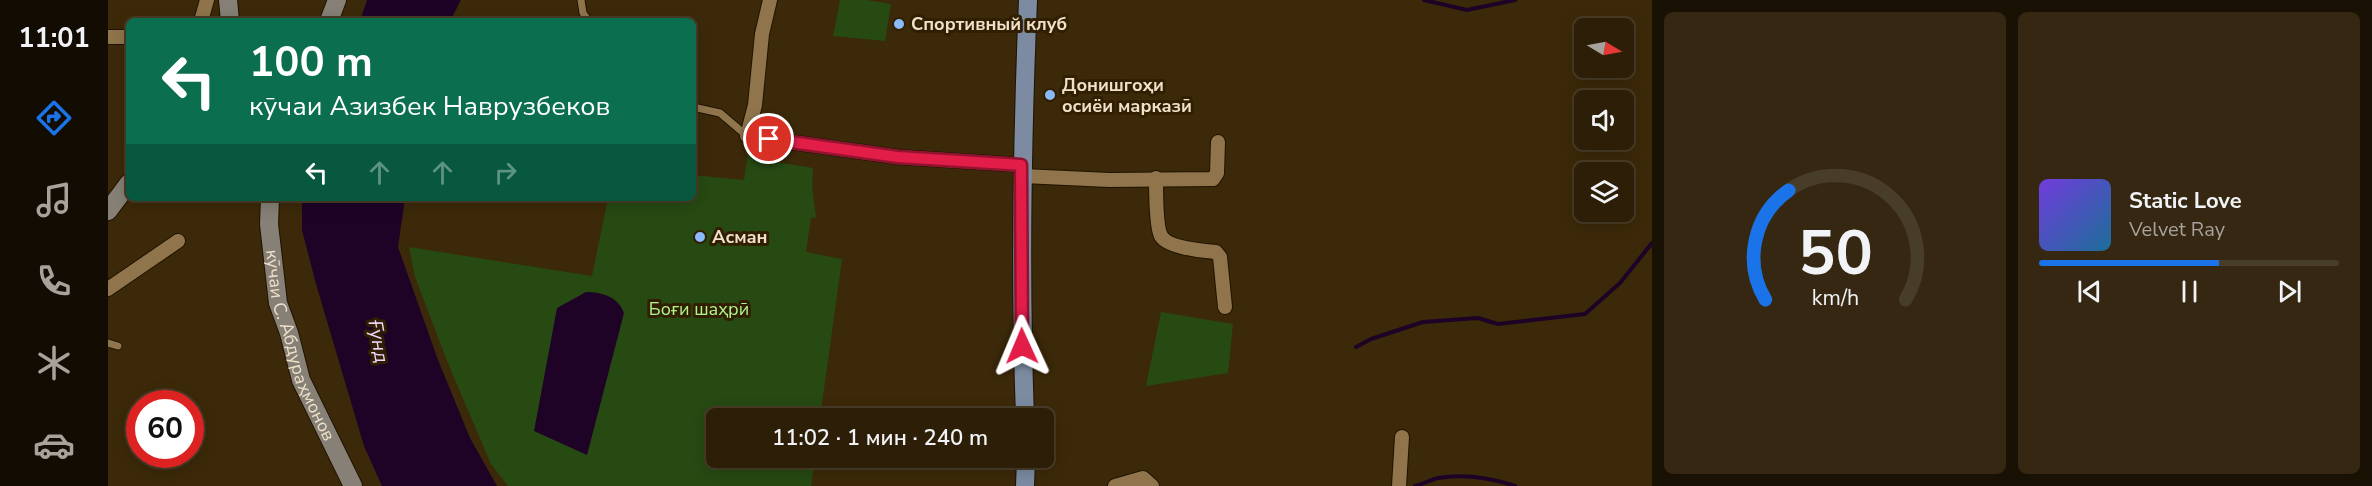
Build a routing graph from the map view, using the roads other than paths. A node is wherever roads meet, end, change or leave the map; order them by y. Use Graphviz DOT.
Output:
graph roads {
  1 [pos="207,0"];
  2 [pos="228,0"];
  3 [pos="337,0"];
  4 [pos="580,0"];
  5 [pos="770,0"];
  6 [pos="1028,0"];
  7 [pos="202,18"];
  8 [pos="230,18"];
  9 [pos="330,18"];
  10 [pos="587,18"];
  11 [pos="108,37"];
  12 [pos="126,37"];
  13 [pos="696,108"];
  14 [pos="747,136"];
  15 [pos="1218,142"];
  16 [pos="1022,170"];
  17 [pos="1156,178"];
  18 [pos="126,187"];
  19 [pos="270,201"];
  20 [pos="108,211"];
  21 [pos="178,241"];
  22 [pos="108,289"];
  23 [pos="1225,307"];
  24 [pos="108,344"];
  25 [pos="117,346"];
  26 [pos="1025,408"];
  27 [pos="1402,437"];
  28 [pos="1026,468"];
  29 [pos="353,486"];
  30 [pos="1025,486"];
  31 [pos="1115,486"];
  32 [pos="1152,486"];
  33 [pos="1399,486"];
  1 -- 7 [label="street"];
  2 -- 8 [label="street"];
  3 -- 9 [label="street"];
  4 -- 10 [label="lane"];
  5 -- 14 [label="street"];
  6 -- 16 [label="main road"];
  11 -- 12 [label="street"];
  13 -- 14 [label="lane"];
  14 -- 16 [label="street"];
  15 -- 17 [label="street"];
  16 -- 17 [label="street"];
  16 -- 26 [label="main road"];
  17 -- 23 [label="street"];
  18 -- 20 [label="street"];
  19 -- 29 [label="street, кӯчаи С. Абдураҳмонов"];
  21 -- 22 [label="street"];
  24 -- 25 [label="lane"];
  27 -- 33 [label="street"];
  28 -- 30 [label="main road"];
  31 -- 32 [label="street"];
}
